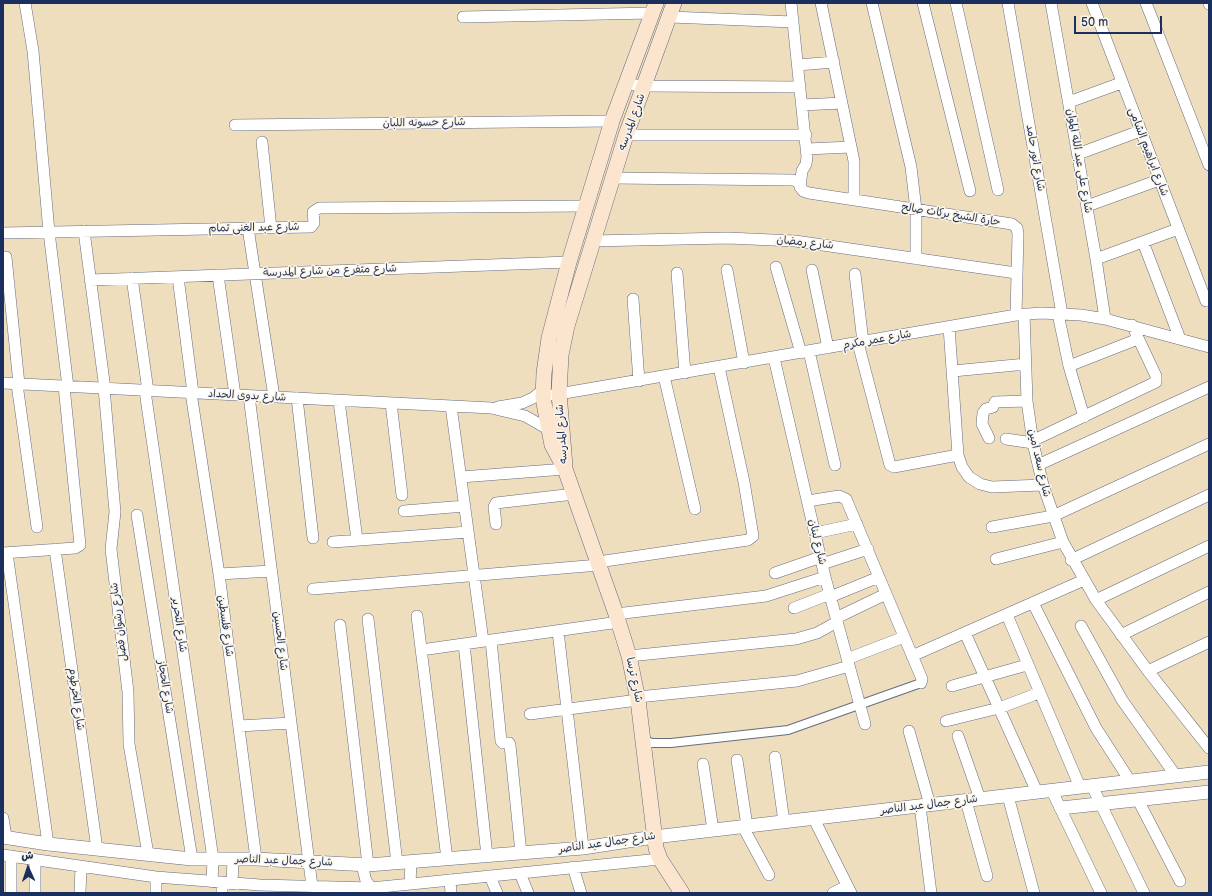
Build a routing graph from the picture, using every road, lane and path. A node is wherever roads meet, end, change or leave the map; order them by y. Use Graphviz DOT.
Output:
graph roads {
  1 [pos="25,3"];
  2 [pos="791,3"];
  3 [pos="821,3"];
  4 [pos="872,3"];
  5 [pos="923,3"];
  6 [pos="956,3"];
  7 [pos="1008,3"];
  8 [pos="1051,3"];
  9 [pos="1092,3"];
  10 [pos="1146,3"];
  11 [pos="654,8"];
  12 [pos="672,10"];
  13 [pos="463,17"];
  14 [pos="793,22"];
  15 [pos="834,62"];
  16 [pos="798,64"];
  17 [pos="1121,83"];
  18 [pos="626,84"];
  19 [pos="645,86"];
  20 [pos="800,87"];
  21 [pos="1069,102"];
  22 [pos="842,103"];
  23 [pos="802,106"];
  24 [pos="612,121"];
  25 [pos="235,125"];
  26 [pos="1140,131"];
  27 [pos="626,135"];
  28 [pos="806,135"];
  29 [pos="262,142"];
  30 [pos="851,147"];
  31 [pos="807,149"];
  32 [pos="1078,154"];
  33 [pos="1209,164"];
  34 [pos="612,178"];
  35 [pos="1159,180"];
  36 [pos="800,186"];
  37 [pos="998,190"];
  38 [pos="970,191"];
  39 [pos="854,200"];
  40 [pos="586,206"];
  41 [pos="1087,206"];
  42 [pos="916,210"];
  43 [pos="248,228"];
  44 [pos="271,228"];
  45 [pos="1178,229"];
  46 [pos="84,231"];
  47 [pos="48,232"];
  48 [pos="3,233"];
  49 [pos="592,241"];
  50 [pos="1143,242"];
  51 [pos="6,257"];
  52 [pos="916,259"];
  53 [pos="1096,259"];
  54 [pos="569,262"];
  55 [pos="776,267"];
  56 [pos="727,270"];
  57 [pos="812,270"];
  58 [pos="677,273"];
  59 [pos="1016,273"];
  60 [pos="255,274"];
  61 [pos="855,274"];
  62 [pos="218,275"];
  63 [pos="178,276"];
  64 [pos="132,278"];
  65 [pos="90,280"];
  66 [pos="632,299"];
  67 [pos="1206,301"];
  68 [pos="1060,314"];
  69 [pos="1020,315"];
  70 [pos="1105,319"];
  71 [pos="1132,325"];
  72 [pos="949,327"];
  73 [pos="1138,339"];
  74 [pos="1180,339"];
  75 [pos="860,342"];
  76 [pos="1209,347"];
  77 [pos="828,348"];
  78 [pos="805,352"];
  79 [pos="774,358"];
  80 [pos="744,363"];
  81 [pos="1026,364"];
  82 [pos="1069,366"];
  83 [pos="719,367"];
  84 [pos="953,370"];
  85 [pos="685,373"];
  86 [pos="664,376"];
  87 [pos="639,380"];
  88 [pos="3,383"];
  89 [pos="18,384"];
  90 [pos="66,386"];
  91 [pos="1209,386"];
  92 [pos="105,388"];
  93 [pos="146,391"];
  94 [pos="192,393"];
  95 [pos="543,394"];
  96 [pos="559,394"];
  97 [pos="235,395"];
  98 [pos="249,396"];
  99 [pos="274,397"];
  100 [pos="297,398"];
  101 [pos="339,400"];
  102 [pos="1027,401"];
  103 [pos="391,403"];
  104 [pos="451,406"];
  105 [pos="491,408"];
  106 [pos="1084,416"];
  107 [pos="548,429"];
  108 [pos="989,438"];
  109 [pos="1006,439"];
  110 [pos="1032,442"];
  111 [pos="1209,444"];
  112 [pos="958,455"];
  113 [pos="835,465"];
  114 [pos="1038,465"];
  115 [pos="565,469"];
  116 [pos="461,477"];
  117 [pos="1043,484"];
  118 [pos="574,494"];
  119 [pos="402,495"];
  120 [pos="1209,495"];
  121 [pos="808,501"];
  122 [pos="465,506"];
  123 [pos="694,509"];
  124 [pos="404,511"];
  125 [pos="137,515"];
  126 [pos="1053,516"];
  127 [pos="496,524"];
  128 [pos="857,524"];
  129 [pos="37,526"];
  130 [pos="992,527"];
  131 [pos="468,532"];
  132 [pos="815,533"];
  133 [pos="312,538"];
  134 [pos="356,540"];
  135 [pos="333,542"];
  136 [pos="1063,542"];
  137 [pos="1209,546"];
  138 [pos="56,549"];
  139 [pos="868,549"];
  140 [pos="5,553"];
  141 [pos="996,559"];
  142 [pos="821,560"];
  143 [pos="1071,560"];
  144 [pos="598,564"];
  145 [pos="271,572"];
  146 [pos="775,573"];
  147 [pos="218,574"];
  148 [pos="474,576"];
  149 [pos="826,577"];
  150 [pos="879,577"];
  151 [pos="1084,580"];
  152 [pos="313,589"];
  153 [pos="1209,592"];
  154 [pos="886,594"];
  155 [pos="830,596"];
  156 [pos="1096,600"];
  157 [pos="1034,603"];
  158 [pos="794,608"];
  159 [pos="1006,615"];
  160 [pos="417,616"];
  161 [pos="618,618"];
  162 [pos="368,619"];
  163 [pos="836,620"];
  164 [pos="340,625"];
  165 [pos="1081,626"];
  166 [pos="558,631"];
  167 [pos="965,633"];
  168 [pos="1121,635"];
  169 [pos="904,637"];
  170 [pos="487,641"];
  171 [pos="1209,642"];
  172 [pos="464,644"];
  173 [pos="422,650"];
  174 [pos="629,656"];
  175 [pos="912,656"];
  176 [pos="848,663"];
  177 [pos="1027,665"];
  178 [pos="1148,672"];
  179 [pos="985,677"];
  180 [pos="921,683"];
  181 [pos="952,686"];
  182 [pos="1039,693"];
  183 [pos="638,698"];
  184 [pos="860,705"];
  185 [pos="999,708"];
  186 [pos="567,709"];
  187 [pos="530,714"];
  188 [pos="946,722"];
  189 [pos="291,723"];
  190 [pos="866,724"];
  191 [pos="238,726"];
  192 [pos="909,731"];
  193 [pos="958,736"];
  194 [pos="644,740"];
  195 [pos="1209,748"];
  196 [pos="775,757"];
  197 [pos="738,760"];
  198 [pos="703,764"];
  199 [pos="1209,772"];
  200 [pos="1176,776"];
  201 [pos="1130,781"];
  202 [pos="1086,787"];
  203 [pos="1052,790"];
  204 [pos="1037,792"];
  205 [pos="1209,792"];
  206 [pos="1008,796"];
  207 [pos="980,799"];
  208 [pos="966,800"];
  209 [pos="1138,800"];
  210 [pos="1100,804"];
  211 [pos="925,805"];
  212 [pos="1061,808"];
  213 [pos="3,818"];
  214 [pos="814,819"];
  215 [pos="784,822"];
  216 [pos="745,826"];
  217 [pos="713,830"];
  218 [pos="4,837"];
  219 [pos="654,837"];
  220 [pos="48,844"];
  221 [pos="582,848"];
  222 [pos="96,849"];
  223 [pos="520,853"];
  224 [pos="148,854"];
  225 [pos="7,856"];
  226 [pos="487,856"];
  227 [pos="192,859"];
  228 [pos="213,859"];
  229 [pos="233,859"];
  230 [pos="256,859"];
  231 [pos="447,859"];
  232 [pos="660,859"];
  233 [pos="35,860"];
  234 [pos="309,862"];
  235 [pos="411,862"];
  236 [pos="397,863"];
  237 [pos="365,865"];
  238 [pos="81,867"];
  239 [pos="573,867"];
  240 [pos="520,873"];
  241 [pos="769,875"];
  242 [pos="490,876"];
  243 [pos="987,876"];
  244 [pos="156,877"];
  245 [pos="450,880"];
  246 [pos="1180,881"];
  247 [pos="410,884"];
  248 [pos="222,885"];
  249 [pos="312,886"];
  250 [pos="260,889"];
  251 [pos="849,889"];
  252 [pos="294,890"];
  253 [pos="374,890"];
  254 [pos="333,891"];
  255 [pos="11,893"];
  256 [pos="35,893"];
  257 [pos="80,893"];
  258 [pos="156,893"];
  259 [pos="451,893"];
  260 [pos="497,893"];
  261 [pos="528,893"];
  262 [pos="581,893"];
  263 [pos="682,893"];
  264 [pos="833,893"];
  265 [pos="931,893"];
  266 [pos="1034,893"];
  267 [pos="1101,893"];
  268 [pos="1144,893"];
  1 -- 47 [label="street"];
  2 -- 14 [label="street"];
  3 -- 15 [label="street"];
  4 -- 42 [label="street"];
  5 -- 38 [label="street"];
  6 -- 37 [label="street"];
  7 -- 68 [label="street, شارع انور حامد"];
  8 -- 21 [label="street, شارع على عبد الله الموان"];
  9 -- 17 [label="street, شارع ابراهيم الشامى"];
  10 -- 33 [label="street"];
  11 -- 13 [label="street"];
  11 -- 18 [label="main road, شارع المدرسه"];
  12 -- 14 [label="street"];
  12 -- 19 [label="main road, شارع المدرسه"];
  14 -- 16 [label="street"];
  15 -- 16 [label="street"];
  15 -- 22 [label="street"];
  16 -- 20 [label="street"];
  17 -- 21 [label="street"];
  17 -- 26 [label="street, شارع ابراهيم الشامى"];
  18 -- 19 [label="street"];
  18 -- 24 [label="main road, شارع المدرسه"];
  19 -- 20 [label="street"];
  19 -- 27 [label="main road, شارع المدرسه"];
  20 -- 23 [label="street"];
  21 -- 32 [label="street, شارع على عبد الله الموان"];
  22 -- 23 [label="street"];
  22 -- 30 [label="street"];
  23 -- 28 [label="street"];
  24 -- 25 [label="street, شارع حسونه اللبان"];
  24 -- 40 [label="main road, شارع المدرسه"];
  26 -- 32 [label="street"];
  26 -- 35 [label="street, شارع ابراهيم الشامى"];
  27 -- 28 [label="street"];
  27 -- 34 [label="main road, شارع المدرسه"];
  28 -- 31 [label="street"];
  29 -- 44 [label="street"];
  30 -- 31 [label="street"];
  30 -- 39 [label="street"];
  31 -- 36 [label="street"];
  32 -- 41 [label="street, شارع على عبد الله الموان"];
  34 -- 36 [label="street, حارة الشيخ بركات صالح"];
  34 -- 49 [label="main road, شارع المدرسه"];
  35 -- 41 [label="street"];
  35 -- 45 [label="street, شارع ابراهيم الشامى"];
  36 -- 39 [label="street, حارة الشيخ بركات صالح"];
  39 -- 42 [label="street, حارة الشيخ بركات صالح"];
  40 -- 44 [label="street, شارع عبد الغنى تمام"];
  40 -- 54 [label="main road, شارع المدرسه"];
  41 -- 53 [label="street, شارع على عبد الله الموان"];
  42 -- 52 [label="street"];
  42 -- 59 [label="street, حارة الشيخ بركات صالح"];
  43 -- 44 [label="street, شارع عبد الغنى تمام"];
  43 -- 46 [label="street, شارع عبد الغنى تمام"];
  43 -- 60 [label="street"];
  45 -- 50 [label="street"];
  45 -- 67 [label="street, شارع ابراهيم الشامى"];
  46 -- 47 [label="street, شارع عبد الغنى تمام"];
  46 -- 65 [label="street, شارع رشوان فضل"];
  47 -- 48 [label="street, شارع عبد الغنى تمام"];
  47 -- 90 [label="street"];
  49 -- 52 [label="street, شارع رمضان"];
  49 -- 96 [label="main road, شارع المدرسه"];
  50 -- 53 [label="street"];
  50 -- 74 [label="street"];
  51 -- 89 [label="street"];
  52 -- 59 [label="street, شارع رمضان"];
  53 -- 70 [label="street, شارع على عبد الله الموان"];
  54 -- 60 [label="street, شارع متفرع من شارع المدرسة"];
  54 -- 95 [label="main road, شارع المدرسه"];
  55 -- 78 [label="street"];
  56 -- 80 [label="street"];
  57 -- 77 [label="street"];
  58 -- 85 [label="street"];
  59 -- 69 [label="street, حارة الشيخ بركات صالح"];
  60 -- 62 [label="street, شارع متفرع من شارع المدرسة"];
  60 -- 99 [label="street"];
  61 -- 75 [label="street"];
  62 -- 63 [label="street, شارع متفرع من شارع المدرسة"];
  62 -- 97 [label="street"];
  63 -- 64 [label="street, شارع متفرع من شارع المدرسة"];
  63 -- 94 [label="street, شارع فلسطين"];
  64 -- 65 [label="street, شارع متفرع من شارع المدرسة"];
  64 -- 93 [label="street, شارع التحرير"];
  65 -- 92 [label="street, شارع رشوان فضل"];
  66 -- 87 [label="street"];
  68 -- 69 [label="street, شارع عمر مكرم"];
  68 -- 70 [label="street, شارع عمر مكرم"];
  68 -- 82 [label="street, شارع انور حامد"];
  69 -- 72 [label="street, شارع عمر مكرم"];
  69 -- 81 [label="street, شارع سعد امين"];
  70 -- 71 [label="street, شارع عمر مكرم"];
  71 -- 73 [label="street"];
  71 -- 74 [label="street, شارع عمر مكرم"];
  72 -- 75 [label="street, شارع عمر مكرم"];
  72 -- 84 [label="street"];
  73 -- 82 [label="street"];
  73 -- 106 [label="street"];
  74 -- 76 [label="street, شارع عمر مكرم"];
  75 -- 77 [label="street, شارع عمر مكرم"];
  75 -- 112 [label="street"];
  77 -- 78 [label="street, شارع عمر مكرم"];
  78 -- 79 [label="street, شارع عمر مكرم"];
  78 -- 113 [label="street"];
  79 -- 80 [label="street, شارع عمر مكرم"];
  79 -- 121 [label="street, شارع لبنان"];
  80 -- 83 [label="street, شارع عمر مكرم"];
  81 -- 84 [label="street"];
  81 -- 102 [label="street, شارع سعد امين"];
  82 -- 106 [label="street, شارع انور حامد"];
  83 -- 85 [label="street, شارع عمر مكرم"];
  83 -- 144 [label="street"];
  84 -- 112 [label="street"];
  85 -- 86 [label="street, شارع عمر مكرم"];
  86 -- 87 [label="street, شارع عمر مكرم"];
  86 -- 123 [label="street"];
  87 -- 96 [label="street, شارع عمر مكرم"];
  88 -- 89 [label="street, شارع بدوى الحداد"];
  89 -- 90 [label="street, شارع بدوى الحداد"];
  89 -- 129 [label="street"];
  90 -- 92 [label="street, شارع بدوى الحداد"];
  90 -- 138 [label="street"];
  91 -- 114 [label="street"];
  92 -- 93 [label="street, شارع بدوى الحداد"];
  92 -- 224 [label="street, شارع رشوان فضل"];
  93 -- 94 [label="street, شارع بدوى الحداد"];
  93 -- 228 [label="street, شارع التحرير"];
  94 -- 97 [label="street, شارع بدوى الحداد"];
  94 -- 147 [label="street, شارع فلسطين"];
  95 -- 96 [label="street, شارع عمر مكرم"];
  95 -- 105 [label="street, شارع بدوى الحداد"];
  95 -- 107 [label="main road, شارع المدرسه"];
  96 -- 115 [label="main road, شارع المدرسه"];
  97 -- 98 [label="street, شارع بدوى الحداد"];
  98 -- 99 [label="street, شارع بدوى الحداد"];
  98 -- 145 [label="street, شارع الحسين"];
  99 -- 100 [label="street, شارع بدوى الحداد"];
  100 -- 101 [label="street, شارع بدوى الحداد"];
  100 -- 133 [label="street"];
  101 -- 103 [label="street, شارع بدوى الحداد"];
  101 -- 134 [label="street"];
  102 -- 108 [label="street"];
  102 -- 110 [label="street, شارع سعد امين"];
  103 -- 104 [label="street, شارع بدوى الحداد"];
  103 -- 119 [label="street"];
  104 -- 105 [label="street, شارع بدوى الحداد"];
  104 -- 116 [label="street"];
  105 -- 107 [label="street, شارع بدوى الحداد"];
  106 -- 110 [label="street"];
  107 -- 115 [label="main road, شارع المدرسه"];
  109 -- 110 [label="street"];
  110 -- 114 [label="street, شارع سعد امين"];
  111 -- 126 [label="street"];
  112 -- 117 [label="street"];
  114 -- 117 [label="street, شارع سعد امين"];
  115 -- 116 [label="street"];
  115 -- 118 [label="main road, شارع ترسا"];
  116 -- 122 [label="street"];
  117 -- 126 [label="street, شارع سعد امين"];
  118 -- 127 [label="street"];
  118 -- 144 [label="main road, شارع ترسا"];
  120 -- 143 [label="street"];
  121 -- 128 [label="street"];
  121 -- 132 [label="street, شارع لبنان"];
  122 -- 124 [label="street"];
  122 -- 131 [label="street"];
  125 -- 227 [label="street, شارع الحجاز"];
  126 -- 130 [label="street"];
  126 -- 136 [label="street, شارع سعد امين"];
  128 -- 132 [label="street"];
  128 -- 139 [label="street"];
  131 -- 134 [label="street"];
  131 -- 148 [label="street"];
  132 -- 142 [label="street, شارع لبنان"];
  134 -- 135 [label="street"];
  136 -- 141 [label="street"];
  136 -- 143 [label="street, شارع سعد امين"];
  137 -- 156 [label="street"];
  138 -- 140 [label="street"];
  138 -- 222 [label="street, شارع الخرطوم"];
  139 -- 142 [label="street"];
  139 -- 150 [label="street"];
  140 -- 220 [label="street"];
  142 -- 146 [label="street"];
  142 -- 149 [label="street, شارع لبنان"];
  143 -- 151 [label="street, شارع سعد امين"];
  144 -- 148 [label="street"];
  144 -- 161 [label="main road, شارع ترسا"];
  145 -- 147 [label="street"];
  145 -- 189 [label="street, شارع الحسين"];
  147 -- 191 [label="street, شارع فلسطين"];
  148 -- 152 [label="street"];
  148 -- 170 [label="street"];
  149 -- 155 [label="street, شارع لبنان"];
  149 -- 161 [label="street"];
  150 -- 154 [label="street"];
  150 -- 155 [label="street"];
  151 -- 156 [label="street, شارع سعد امين"];
  151 -- 157 [label="street"];
  153 -- 168 [label="street"];
  154 -- 163 [label="street"];
  154 -- 169 [label="street"];
  155 -- 158 [label="street"];
  155 -- 163 [label="street, شارع لبنان"];
  156 -- 168 [label="street, شارع سعد امين"];
  157 -- 159 [label="street"];
  157 -- 201 [label="street"];
  159 -- 167 [label="street"];
  159 -- 177 [label="street"];
  160 -- 173 [label="street"];
  161 -- 166 [label="street"];
  161 -- 174 [label="main road, شارع ترسا"];
  162 -- 236 [label="street"];
  163 -- 174 [label="street"];
  163 -- 176 [label="street, شارع لبنان"];
  164 -- 237 [label="street"];
  165 -- 200 [label="street"];
  166 -- 170 [label="street"];
  166 -- 186 [label="street"];
  167 -- 175 [label="street"];
  167 -- 179 [label="street"];
  168 -- 178 [label="street, شارع سعد امين"];
  169 -- 175 [label="street"];
  169 -- 176 [label="street"];
  170 -- 172 [label="street"];
  170 -- 223 [label="street"];
  171 -- 178 [label="street"];
  172 -- 173 [label="street"];
  172 -- 226 [label="street"];
  173 -- 231 [label="street"];
  174 -- 183 [label="main road, شارع ترسا"];
  175 -- 180 [label="street"];
  176 -- 183 [label="street"];
  176 -- 184 [label="street, شارع لبنان"];
  177 -- 179 [label="street"];
  177 -- 182 [label="street"];
  178 -- 195 [label="street, شارع سعد امين"];
  179 -- 181 [label="street"];
  179 -- 185 [label="street"];
  180 -- 184 [label="street"];
  182 -- 185 [label="street"];
  182 -- 202 [label="street"];
  183 -- 186 [label="street"];
  183 -- 194 [label="main road, شارع ترسا"];
  184 -- 190 [label="street, شارع لبنان"];
  184 -- 194 [label="street"];
  185 -- 188 [label="street"];
  185 -- 204 [label="street"];
  186 -- 187 [label="street"];
  186 -- 221 [label="street"];
  189 -- 191 [label="street"];
  189 -- 234 [label="street, شارع الحسين"];
  191 -- 230 [label="street, شارع فلسطين"];
  192 -- 211 [label="street"];
  193 -- 207 [label="street"];
  194 -- 219 [label="main road, شارع ترسا"];
  196 -- 215 [label="street"];
  197 -- 216 [label="street"];
  198 -- 217 [label="street"];
  199 -- 200 [label="street, شارع جمال عبد الناصر"];
  200 -- 201 [label="street, شارع جمال عبد الناصر"];
  201 -- 202 [label="street, شارع جمال عبد الناصر"];
  202 -- 203 [label="street, شارع جمال عبد الناصر"];
  202 -- 210 [label="street"];
  203 -- 204 [label="street, شارع جمال عبد الناصر"];
  203 -- 212 [label="street"];
  204 -- 206 [label="street, شارع جمال عبد الناصر"];
  205 -- 209 [label="street"];
  206 -- 207 [label="street, شارع جمال عبد الناصر"];
  206 -- 266 [label="street"];
  207 -- 208 [label="street, شارع جمال عبد الناصر"];
  208 -- 211 [label="street, شارع جمال عبد الناصر"];
  208 -- 243 [label="street"];
  209 -- 210 [label="street"];
  209 -- 246 [label="street"];
  210 -- 212 [label="street"];
  210 -- 268 [label="street"];
  211 -- 214 [label="street, شارع جمال عبد الناصر"];
  211 -- 265 [label="street"];
  212 -- 267 [label="street"];
  213 -- 218 [label="street"];
  214 -- 215 [label="street, شارع جمال عبد الناصر"];
  214 -- 251 [label="street"];
  215 -- 216 [label="street, شارع جمال عبد الناصر"];
  216 -- 217 [label="street, شارع جمال عبد الناصر"];
  216 -- 241 [label="street"];
  217 -- 219 [label="street, شارع جمال عبد الناصر"];
  218 -- 220 [label="street, شارع جمال عبد الناصر"];
  219 -- 221 [label="street, شارع جمال عبد الناصر"];
  219 -- 232 [label="main road, شارع ترسا"];
  220 -- 222 [label="street, شارع جمال عبد الناصر"];
  221 -- 223 [label="street, شارع جمال عبد الناصر"];
  222 -- 224 [label="street, شارع جمال عبد الناصر"];
  223 -- 226 [label="street, شارع جمال عبد الناصر"];
  224 -- 227 [label="street, شارع جمال عبد الناصر"];
  225 -- 233 [label="street, شارع جمال عبد الناصر"];
  225 -- 255 [label="street"];
  226 -- 231 [label="street, شارع جمال عبد الناصر"];
  227 -- 228 [label="street, شارع جمال عبد الناصر"];
  228 -- 229 [label="street, شارع جمال عبد الناصر"];
  228 -- 248 [label="street, شارع التحرير"];
  229 -- 230 [label="street, شارع جمال عبد الناصر"];
  229 -- 248 [label="street"];
  230 -- 234 [label="street, شارع جمال عبد الناصر"];
  231 -- 235 [label="street, شارع جمال عبد الناصر"];
  232 -- 239 [label="street, شارع جمال عبد الناصر"];
  232 -- 263 [label="main road, شارع ترسا"];
  233 -- 238 [label="street, شارع جمال عبد الناصر"];
  233 -- 256 [label="street"];
  234 -- 237 [label="street, شارع جمال عبد الناصر"];
  234 -- 249 [label="street, شارع الحسين"];
  235 -- 236 [label="street, شارع جمال عبد الناصر"];
  235 -- 247 [label="street"];
  236 -- 237 [label="street, شارع جمال عبد الناصر"];
  237 -- 253 [label="street"];
  238 -- 244 [label="street, شارع جمال عبد الناصر"];
  238 -- 257 [label="street"];
  239 -- 240 [label="street, شارع جمال عبد الناصر"];
  239 -- 262 [label="street"];
  240 -- 242 [label="street, شارع جمال عبد الناصر"];
  240 -- 261 [label="street"];
  242 -- 245 [label="street, شارع جمال عبد الناصر"];
  242 -- 260 [label="street"];
  244 -- 248 [label="street, شارع جمال عبد الناصر"];
  244 -- 258 [label="street"];
  245 -- 247 [label="street, شارع جمال عبد الناصر"];
  245 -- 259 [label="street"];
  247 -- 253 [label="street, شارع جمال عبد الناصر"];
  248 -- 250 [label="street, شارع جمال عبد الناصر"];
  249 -- 252 [label="street, شارع جمال عبد الناصر"];
  249 -- 254 [label="street, شارع جمال عبد الناصر"];
  250 -- 252 [label="street, شارع جمال عبد الناصر"];
  251 -- 264 [label="street"];
  253 -- 254 [label="street, شارع جمال عبد الناصر"];
}
